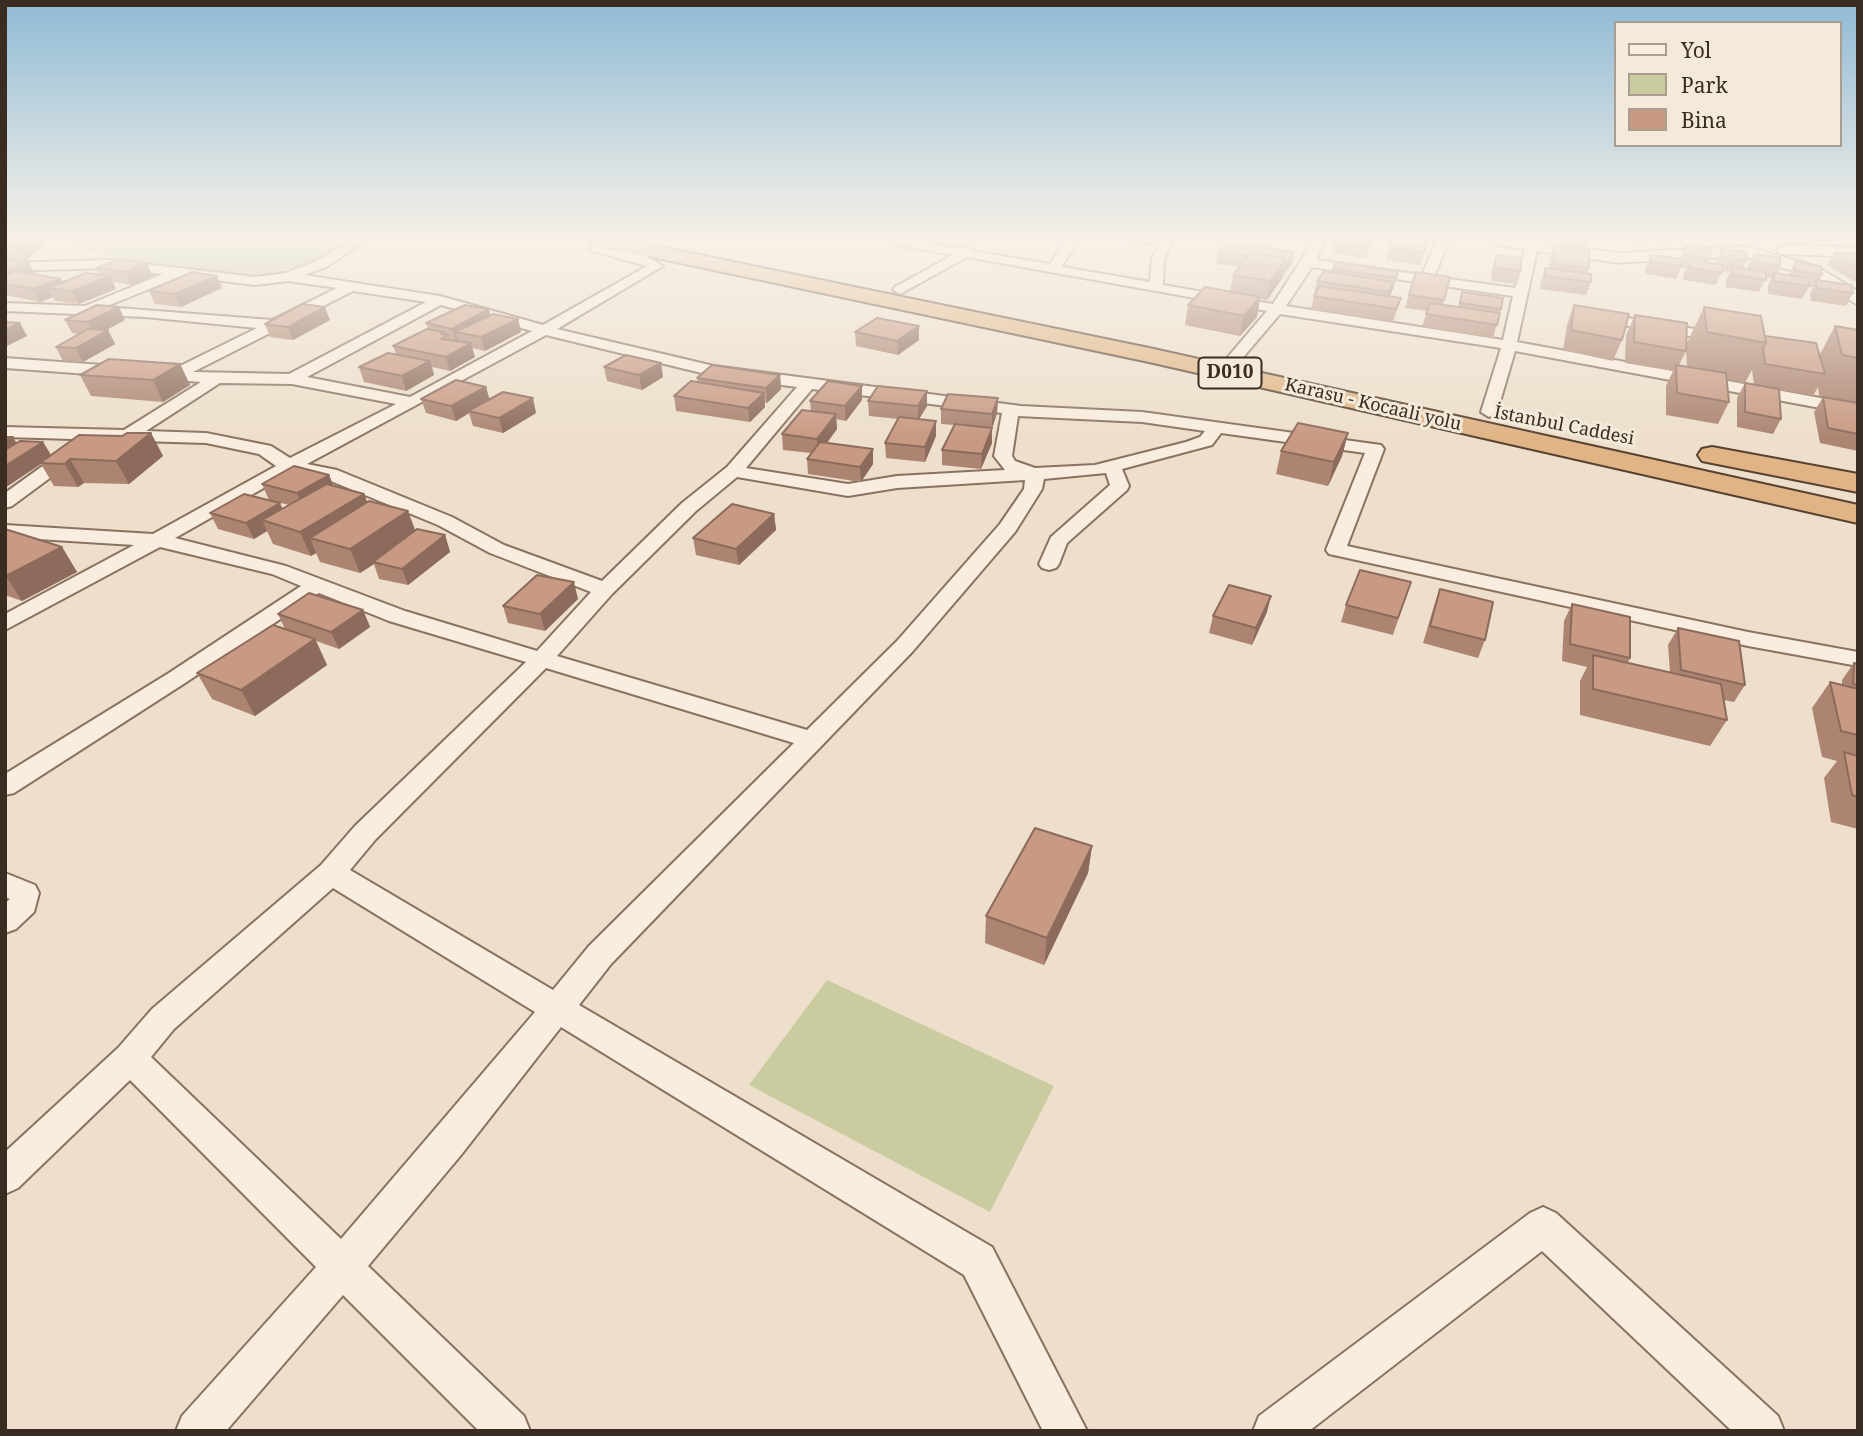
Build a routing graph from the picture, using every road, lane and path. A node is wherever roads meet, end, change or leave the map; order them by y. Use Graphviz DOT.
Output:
graph roads {
  1 [pos="5,307"];
  2 [pos="92,307"];
  3 [pos="310,307"];
  4 [pos="427,307"];
  5 [pos="465,307"];
  6 [pos="585,307"];
  7 [pos="920,307"];
  8 [pos="984,307"];
  9 [pos="1266,307"];
  10 [pos="1516,307"];
  11 [pos="36,309"];
  12 [pos="1277,309"];
  13 [pos="84,310"];
  14 [pos="1610,319"];
  15 [pos="5,323"];
  16 [pos="275,325"];
  17 [pos="545,330"];
  18 [pos="1743,341"];
  19 [pos="1509,345"];
  20 [pos="1235,358"];
  21 [pos="5,363"];
  22 [pos="175,374"];
  23 [pos="217,378"];
  24 [pos="292,379"];
  25 [pos="807,385"];
  26 [pos="412,402"];
  27 [pos="1012,410"];
  28 [pos="1858,410"];
  29 [pos="1489,412"];
  30 [pos="1217,426"];
  31 [pos="5,432"];
  32 [pos="97,435"];
  33 [pos="127,436"];
  34 [pos="1626,438"];
  35 [pos="1694,452"];
  36 [pos="289,466"];
  37 [pos="1112,466"];
  38 [pos="733,471"];
  39 [pos="1035,474"];
  40 [pos="1858,483"];
  41 [pos="5,502"];
  42 [pos="1858,514"];
  43 [pos="5,531"];
  44 [pos="157,540"];
  45 [pos="1049,564"];
  46 [pos="316,586"];
  47 [pos="605,590"];
  48 [pos="5,623"];
  49 [pos="542,659"];
  50 [pos="1858,659"];
  51 [pos="814,741"];
  52 [pos="5,786"];
  53 [pos="331,873"];
  54 [pos="5,884"];
  55 [pos="5,921"];
  56 [pos="556,1010"];
  57 [pos="130,1058"];
  58 [pos="5,1176"];
  59 [pos="342,1267"];
  60 [pos="197,1431"];
  61 [pos="509,1431"];
  62 [pos="1066,1431"];
  63 [pos="1274,1431"];
  64 [pos="1763,1431"];
  1 -- 11 [label="street"];
  2 -- 13 [label="street"];
  3 -- 16 [label="street"];
  4 -- 24 [label="street"];
  5 -- 17 [label="street"];
  6 -- 17 [label="street"];
  7 -- 42 [label="highway, Karasu - Kocaali yolu / D010"];
  8 -- 20 [label="highway, İstanbul Caddesi / D010"];
  9 -- 12 [label="street"];
  10 -- 19 [label="street"];
  11 -- 13 [label="street"];
  11 -- 15 [label="street"];
  12 -- 19 [label="street"];
  12 -- 20 [label="street"];
  13 -- 16 [label="street"];
  14 -- 18 [label="street"];
  16 -- 22 [label="street"];
  17 -- 25 [label="street"];
  17 -- 26 [label="street"];
  19 -- 28 [label="street"];
  19 -- 29 [label="street"];
  20 -- 29 [label="highway, İstanbul Caddesi / D010"];
  21 -- 22 [label="street"];
  22 -- 23 [label="street"];
  23 -- 24 [label="street"];
  23 -- 33 [label="street"];
  24 -- 26 [label="street"];
  25 -- 27 [label="street"];
  25 -- 38 [label="street"];
  26 -- 36 [label="street"];
  27 -- 30 [label="street"];
  27 -- 39 [label="street"];
  29 -- 34 [label="highway, İstanbul Caddesi / D010"];
  30 -- 37 [label="street"];
  30 -- 50 [label="street"];
  31 -- 32 [label="street"];
  32 -- 33 [label="street"];
  32 -- 41 [label="street"];
  33 -- 36 [label="street"];
  35 -- 40 [label="highway"];
  36 -- 44 [label="street"];
  36 -- 47 [label="street"];
  37 -- 39 [label="street"];
  37 -- 45 [label="street"];
  38 -- 39 [label="street"];
  38 -- 47 [label="street"];
  39 -- 51 [label="street"];
  43 -- 44 [label="street"];
  44 -- 46 [label="street"];
  44 -- 48 [label="street"];
  46 -- 49 [label="street"];
  46 -- 52 [label="street"];
  47 -- 49 [label="street"];
  49 -- 51 [label="street"];
  49 -- 53 [label="street"];
  51 -- 56 [label="street"];
  53 -- 56 [label="street"];
  53 -- 57 [label="street"];
  54 -- 55 [label="street"];
  56 -- 59 [label="street"];
  56 -- 62 [label="street"];
  57 -- 58 [label="street"];
  57 -- 59 [label="street"];
  59 -- 60 [label="street"];
  59 -- 61 [label="street"];
  63 -- 64 [label="street"];
}
